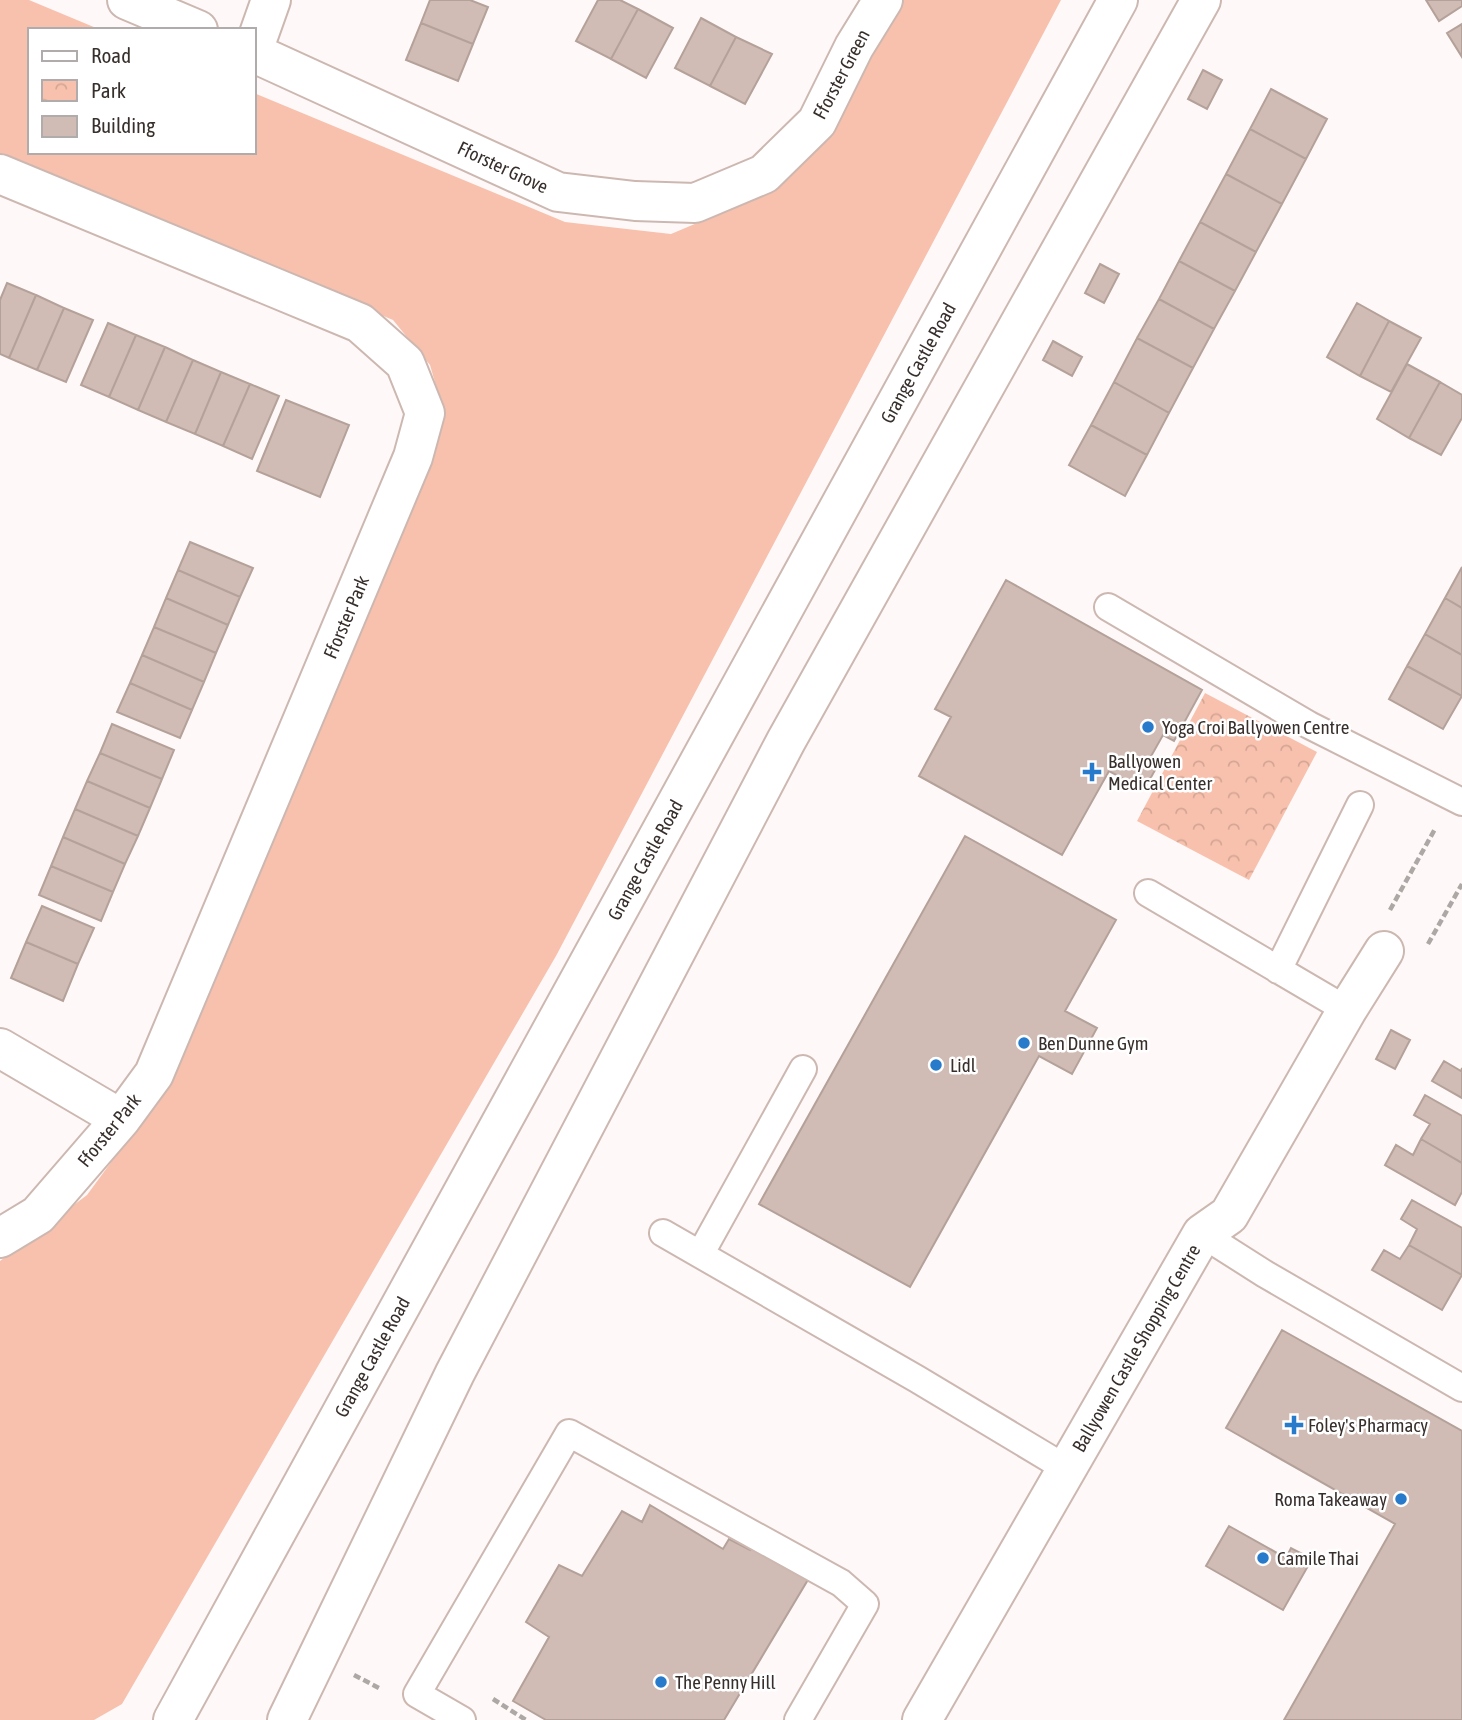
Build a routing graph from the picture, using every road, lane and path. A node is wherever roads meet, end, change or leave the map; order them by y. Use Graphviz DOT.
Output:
graph roads {
  1 [pos="127,0"];
  2 [pos="271,0"];
  3 [pos="883,0"];
  4 [pos="1118,0"];
  5 [pos="1201,0"];
  6 [pos="193,28"];
  7 [pos="256,42"];
  8 [pos="256,54"];
  9 [pos="0,174"];
  10 [pos="764,174"];
  11 [pos="1108,607"];
  12 [pos="1462,802"];
  13 [pos="1360,805"];
  14 [pos="1437,825"];
  15 [pos="1462,884"];
  16 [pos="1148,893"];
  17 [pos="1384,936"];
  18 [pos="1424,950"];
  19 [pos="1278,970"];
  20 [pos="1347,1010"];
  21 [pos="0,1048"];
  22 [pos="803,1069"];
  23 [pos="121,1119"];
  24 [pos="663,1233"];
  25 [pos="1202,1234"];
  26 [pos="0,1238"];
  27 [pos="701,1253"];
  28 [pos="1462,1388"];
  29 [pos="1067,1469"];
  30 [pos="290,1717"];
  31 [pos="173,1720"];
  32 [pos="462,1720"];
  33 [pos="798,1720"];
  34 [pos="922,1720"];
  1 -- 6 [label="main road"];
  2 -- 7 [label="main road"];
  3 -- 10 [label="main road, Fforster Green"];
  4 -- 31 [label="main road, Grange Castle Road"];
  5 -- 30 [label="main road"];
  8 -- 10 [label="main road, Fforster Grove"];
  9 -- 23 [label="main road, Fforster Park"];
  11 -- 12 [label="lane"];
  13 -- 19 [label="lane"];
  14 -- 17 [label="path"];
  15 -- 18 [label="path"];
  16 -- 19 [label="lane"];
  17 -- 20 [label="main road, Ballyowen Castle Shopping Centre"];
  19 -- 20 [label="lane"];
  20 -- 25 [label="main road, Ballyowen Castle Shopping Centre"];
  21 -- 23 [label="main road"];
  22 -- 27 [label="lane"];
  23 -- 26 [label="main road, Fforster Park"];
  24 -- 27 [label="lane"];
  25 -- 28 [label="lane"];
  25 -- 29 [label="main road, Ballyowen Castle Shopping Centre"];
  27 -- 29 [label="lane"];
  29 -- 34 [label="main road, Ballyowen Castle Shopping Centre"];
  32 -- 33 [label="lane"];
}
